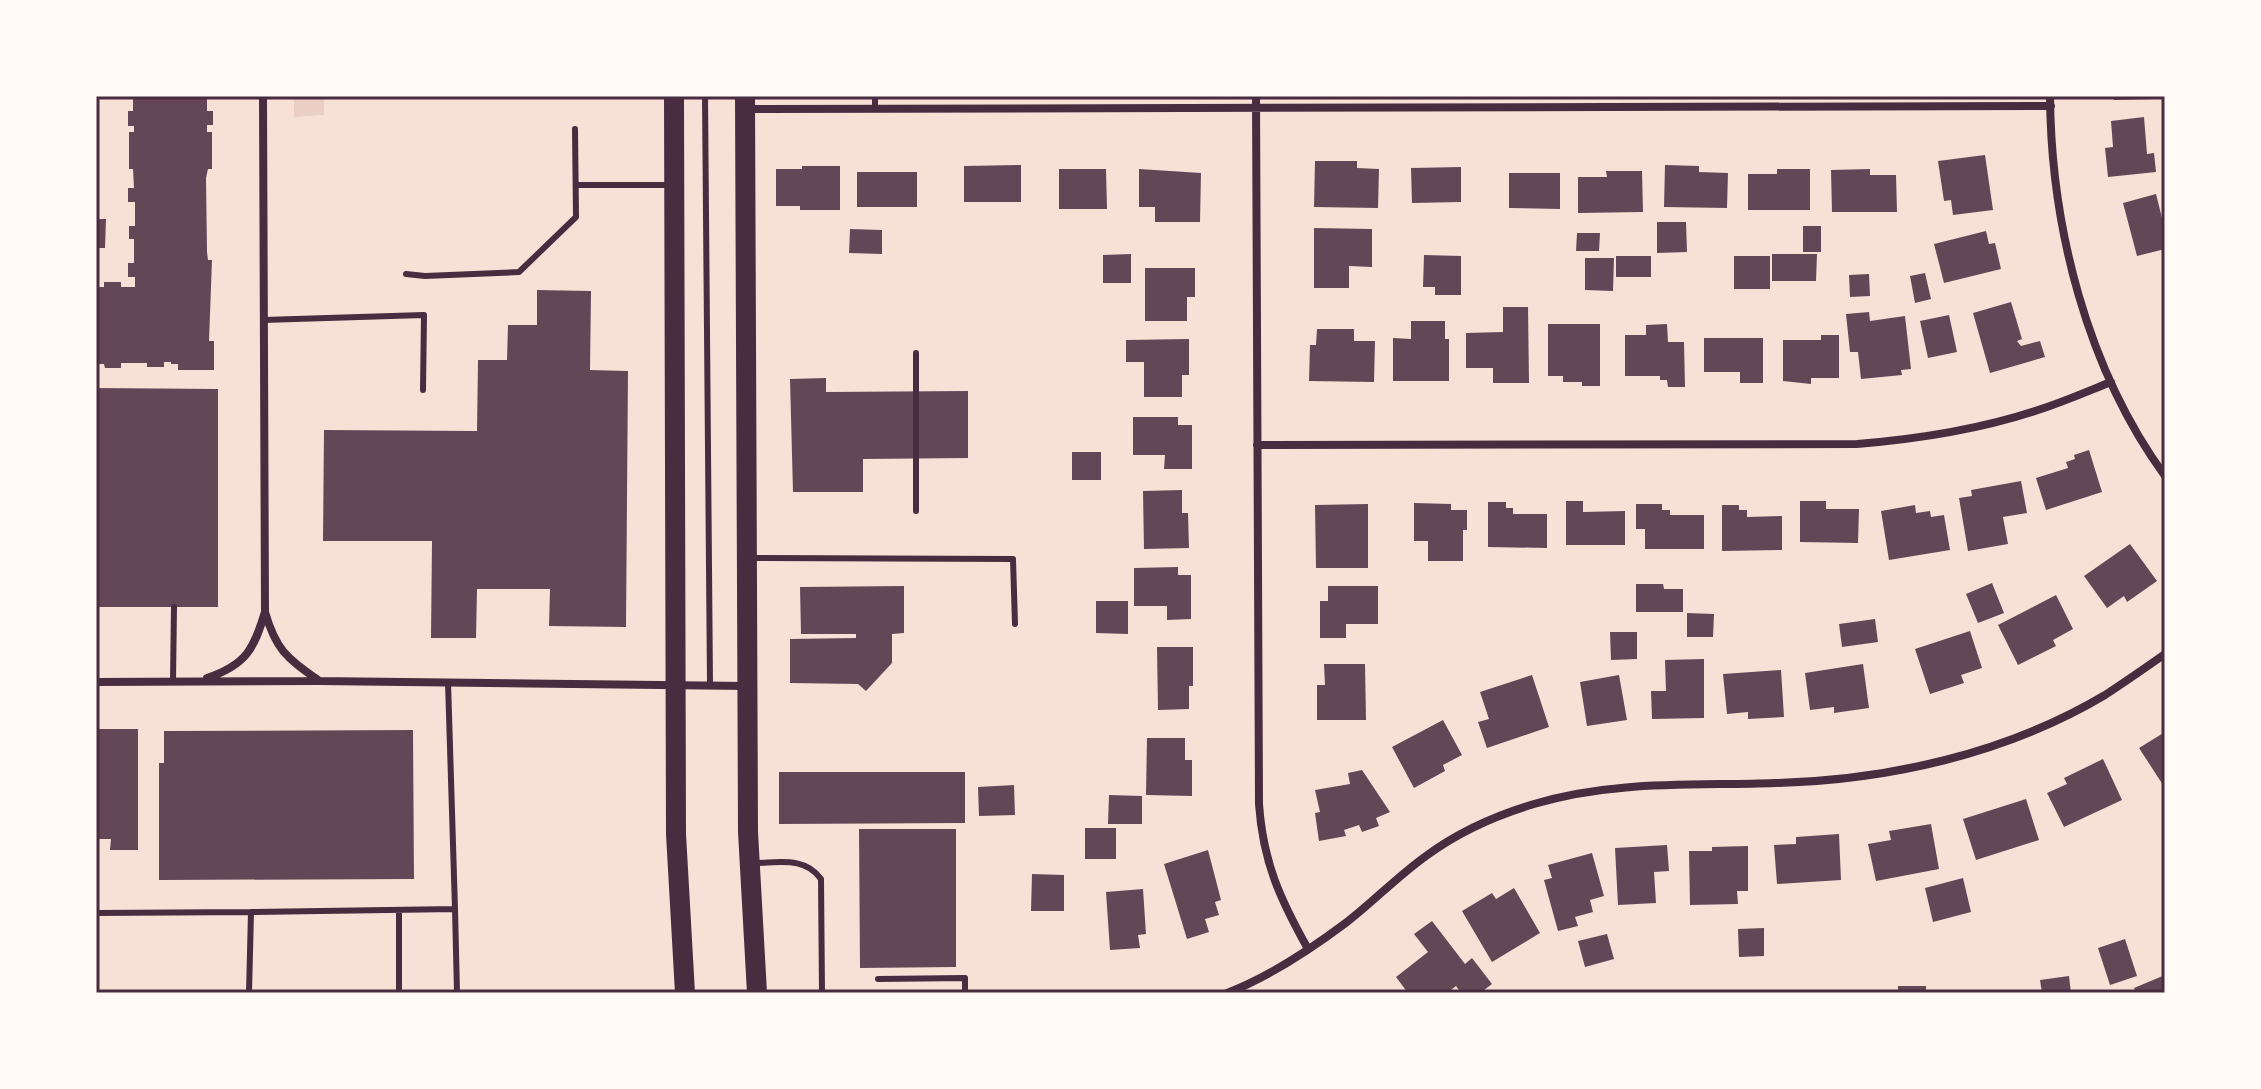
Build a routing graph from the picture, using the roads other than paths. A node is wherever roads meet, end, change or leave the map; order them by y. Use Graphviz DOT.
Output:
graph roads {
  1 [pos="263,96"];
  2 [pos="674,96"];
  3 [pos="705,96"];
  4 [pos="875,96"];
  5 [pos="1256,96"];
  6 [pos="2050,101"];
  7 [pos="746,103"];
  8 [pos="1255,108"];
  9 [pos="875,109"];
  10 [pos="575,129"];
  11 [pos="577,185"];
  12 [pos="674,185"];
  13 [pos="406,274"];
  14 [pos="263,320"];
  15 [pos="916,353"];
  16 [pos="2111,382"];
  17 [pos="423,390"];
  18 [pos="1257,445"];
  19 [pos="2165,476"];
  20 [pos="916,511"];
  21 [pos="747,558"];
  22 [pos="174,607"];
  23 [pos="265,612"];
  24 [pos="1015,624"];
  25 [pos="2165,654"];
  26 [pos="173,681"];
  27 [pos="199,681"];
  28 [pos="318,681"];
  29 [pos="96,682"];
  30 [pos="448,682"];
  31 [pos="675,685"];
  32 [pos="710,685"];
  33 [pos="747,686"];
  34 [pos="749,863"];
  35 [pos="455,909"];
  36 [pos="399,910"];
  37 [pos="251,912"];
  38 [pos="96,913"];
  39 [pos="1308,949"];
  40 [pos="878,979"];
  41 [pos="249,993"];
  42 [pos="399,993"];
  43 [pos="457,993"];
  44 [pos="685,993"];
  45 [pos="757,993"];
  46 [pos="822,993"];
  47 [pos="965,993"];
  48 [pos="1227,993"];
  1 -- 14 [label="street"];
  2 -- 12 [label="main road"];
  3 -- 32 [label="lane"];
  4 -- 9 [label="lane"];
  5 -- 8 [label="street"];
  6 -- 8 [label="street"];
  6 -- 16 [label="street"];
  7 -- 9 [label="street"];
  7 -- 21 [label="main road"];
  8 -- 9 [label="street"];
  8 -- 18 [label="street"];
  10 -- 11 [label="lane"];
  11 -- 12 [label="lane"];
  11 -- 13 [label="lane"];
  12 -- 31 [label="main road"];
  14 -- 17 [label="lane"];
  14 -- 23 [label="street"];
  15 -- 20 [label="lane"];
  16 -- 18 [label="street"];
  16 -- 19 [label="street"];
  18 -- 39 [label="street"];
  21 -- 24 [label="lane"];
  21 -- 33 [label="main road"];
  22 -- 26 [label="lane"];
  23 -- 27 [label="street"];
  23 -- 28 [label="street"];
  25 -- 39 [label="street"];
  26 -- 27 [label="street"];
  26 -- 29 [label="street"];
  27 -- 28 [label="street"];
  28 -- 30 [label="street"];
  30 -- 31 [label="street"];
  30 -- 35 [label="lane"];
  31 -- 32 [label="street"];
  31 -- 44 [label="main road"];
  32 -- 33 [label="street"];
  33 -- 34 [label="main road"];
  34 -- 45 [label="main road"];
  34 -- 46 [label="lane"];
  35 -- 36 [label="lane"];
  35 -- 43 [label="lane"];
  36 -- 37 [label="lane"];
  36 -- 42 [label="lane"];
  37 -- 38 [label="lane"];
  37 -- 41 [label="lane"];
  39 -- 48 [label="street"];
  40 -- 47 [label="lane"];
}
